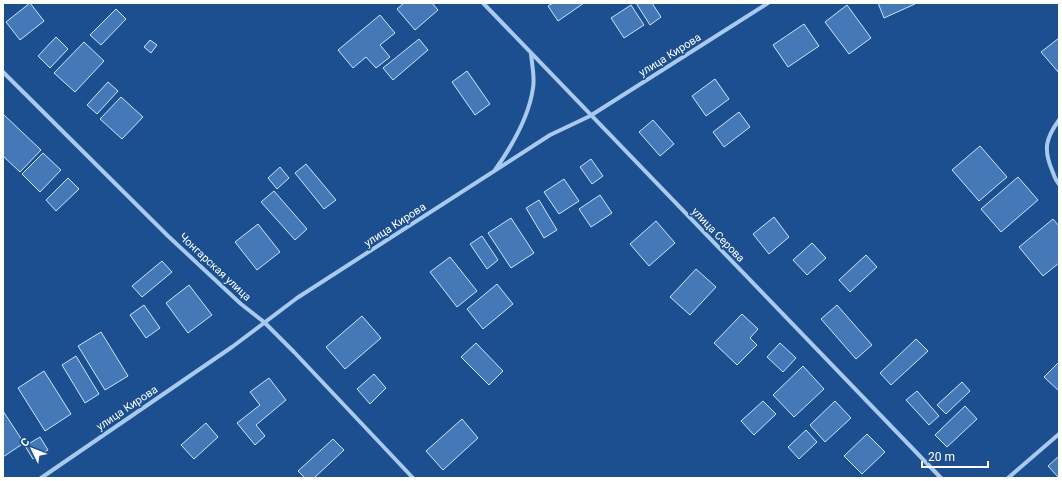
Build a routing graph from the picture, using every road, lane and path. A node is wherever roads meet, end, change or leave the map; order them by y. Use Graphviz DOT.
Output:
graph roads {
  1 [pos="483,3"];
  2 [pos="768,3"];
  3 [pos="531,54"];
  4 [pos="3,72"];
  5 [pos="590,116"];
  6 [pos="1059,120"];
  7 [pos="494,172"];
  8 [pos="1059,184"];
  9 [pos="264,322"];
  10 [pos="1059,434"];
  11 [pos="41,478"];
  12 [pos="412,478"];
  13 [pos="941,478"];
  14 [pos="1008,478"];
  1 -- 3 [label="street, улица Серова"];
  2 -- 5 [label="street, улица Кирова"];
  3 -- 5 [label="street, улица Серова"];
  3 -- 7 [label="street"];
  4 -- 9 [label="street, Чонгарская улица"];
  5 -- 7 [label="street, улица Кирова"];
  5 -- 13 [label="street, улица Серова"];
  6 -- 8 [label="street"];
  7 -- 9 [label="street, улица Кирова"];
  9 -- 11 [label="street, улица Кирова"];
  9 -- 12 [label="street, Чонгарская улица"];
  10 -- 14 [label="street"];
}
